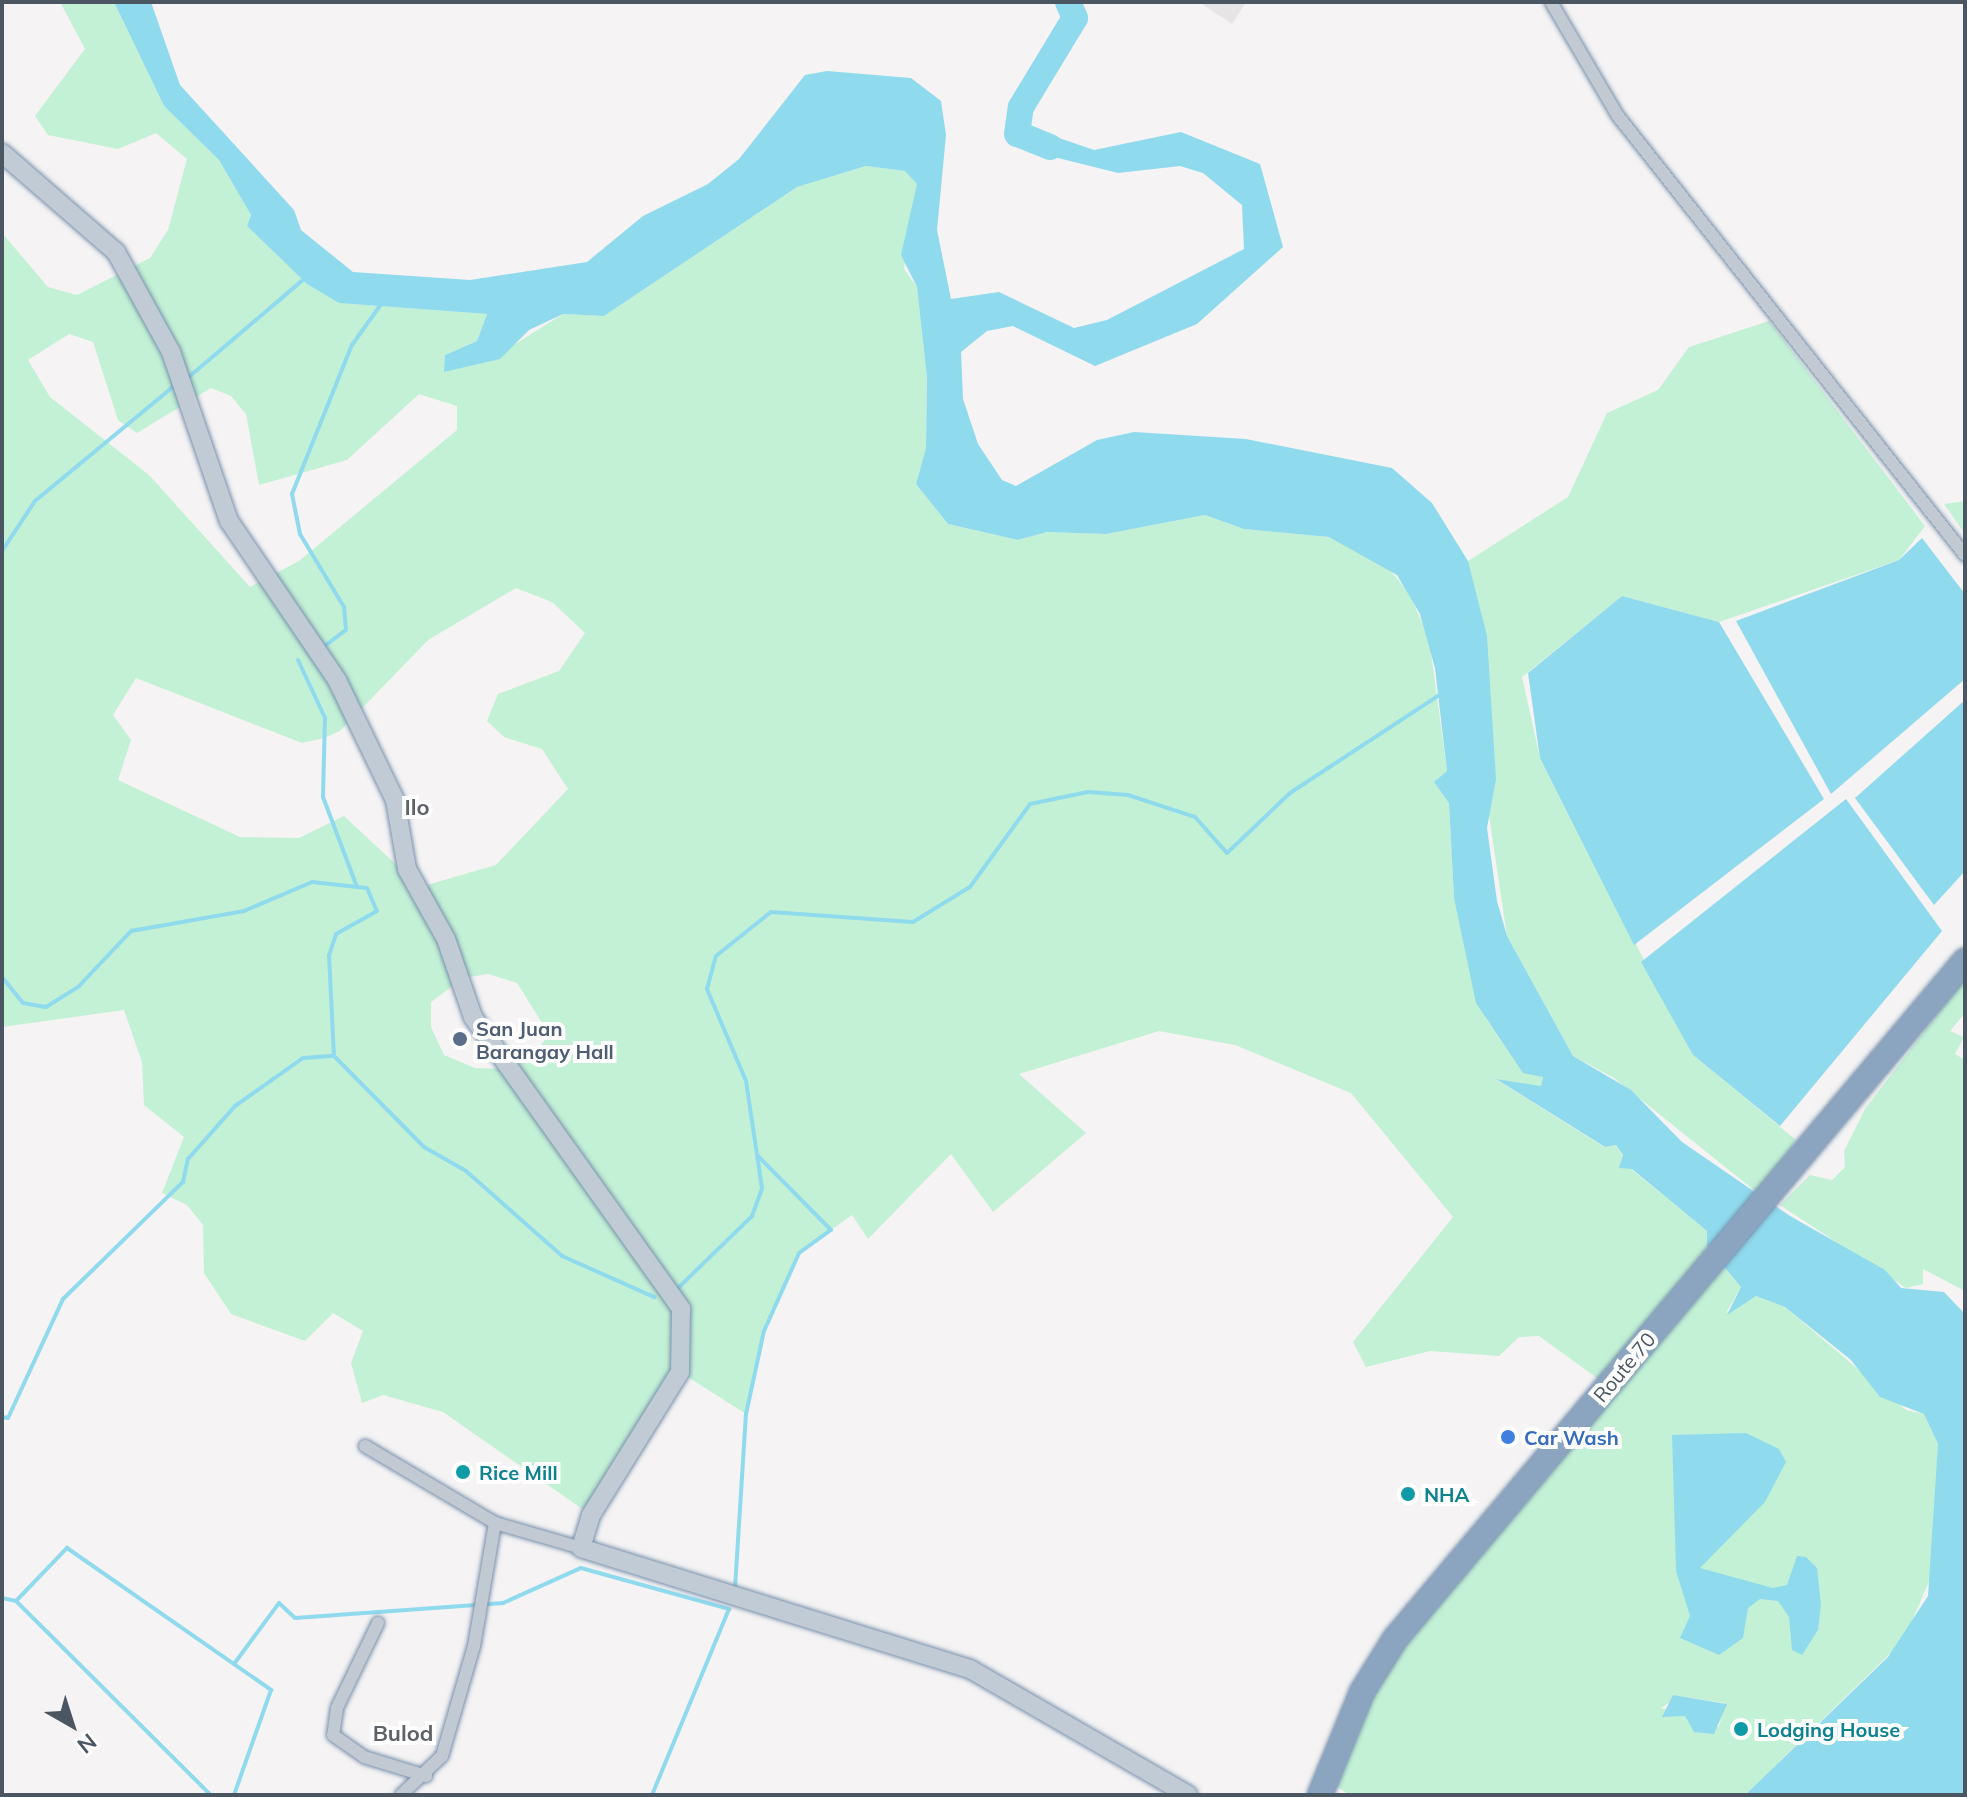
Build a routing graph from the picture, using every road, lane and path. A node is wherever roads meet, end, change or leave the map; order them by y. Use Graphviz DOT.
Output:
graph roads {
  1 [pos="1551,2"];
  2 [pos="2,153"];
  3 [pos="1965,555"];
  4 [pos="1965,961"];
  5 [pos="365,1446"];
  6 [pos="495,1523"];
  7 [pos="581,1548"];
  8 [pos="378,1623"];
  9 [pos="426,1776"];
  10 [pos="401,1795"];
  11 [pos="1188,1795"];
  12 [pos="1320,1795"];
  1 -- 3 [label="street"];
  2 -- 7 [label="street"];
  4 -- 12 [label="highway, Route 70"];
  5 -- 6 [label="street"];
  6 -- 7 [label="street"];
  6 -- 9 [label="street"];
  7 -- 11 [label="street"];
  8 -- 9 [label="street"];
  9 -- 10 [label="street"];
}
